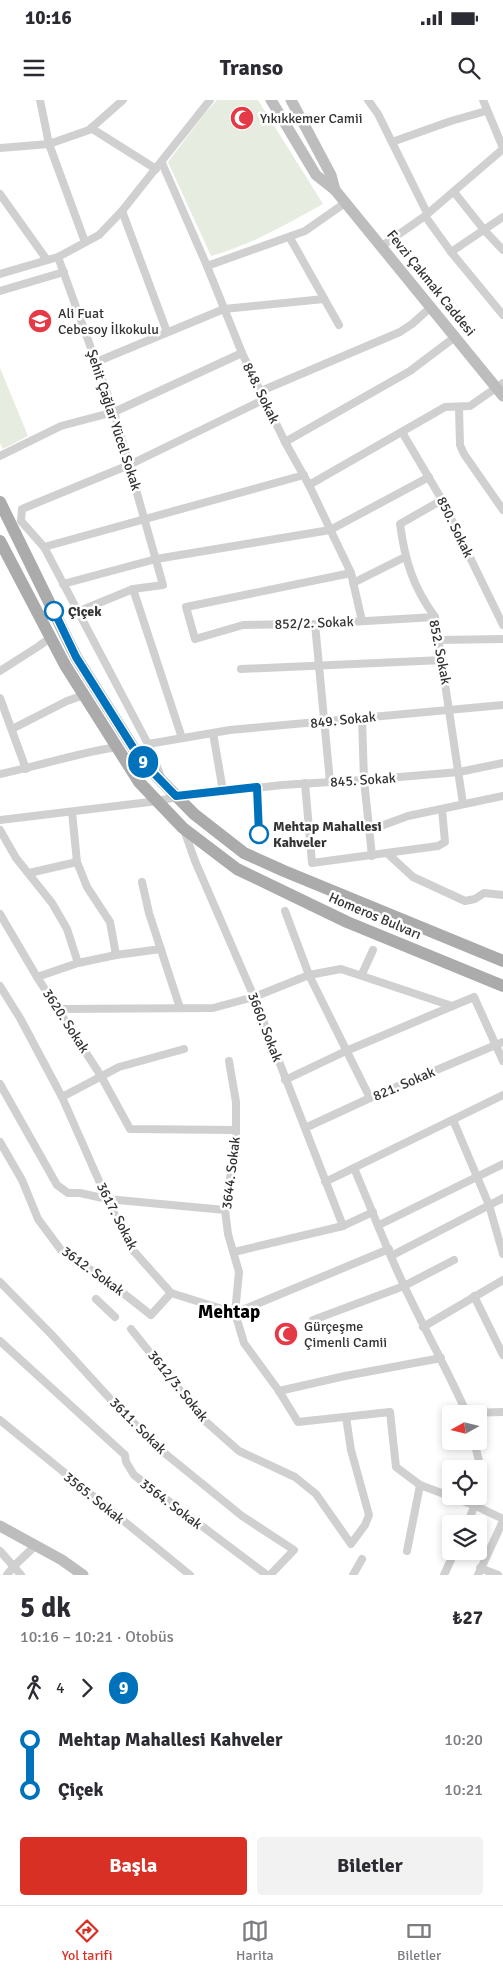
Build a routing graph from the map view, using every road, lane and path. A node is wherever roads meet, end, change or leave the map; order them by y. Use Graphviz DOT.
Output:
graph roads {
  1 [pos="40,100"];
  2 [pos="123,100"];
  3 [pos="210,100"];
  4 [pos="271,100"];
  5 [pos="291,100"];
  6 [pos="368,100"];
  7 [pos="483,100"];
  8 [pos="486,111"];
  9 [pos="91,128"];
  10 [pos="392,142"];
  11 [pos="49,144"];
  12 [pos="0,148"];
  13 [pos="503,149"];
  14 [pos="159,166"];
  15 [pos="335,190"];
  16 [pos="454,192"];
  17 [pos="0,194"];
  18 [pos="345,203"];
  19 [pos="122,211"];
  20 [pos="426,215"];
  21 [pos="503,217"];
  22 [pos="485,231"];
  23 [pos="290,238"];
  24 [pos="85,242"];
  25 [pos="382,246"];
  26 [pos="503,250"];
  27 [pos="451,252"];
  28 [pos="58,257"];
  29 [pos="47,260"];
  30 [pos="208,266"];
  31 [pos="64,272"];
  32 [pos="0,274"];
  33 [pos="0,291"];
  34 [pos="324,299"];
  35 [pos="431,307"];
  36 [pos="224,309"];
  37 [pos="503,315"];
  38 [pos="339,325"];
  39 [pos="167,332"];
  40 [pos="455,337"];
  41 [pos="242,353"];
  42 [pos="96,362"];
  43 [pos="501,389"];
  44 [pos="261,391"];
  45 [pos="265,399"];
  46 [pos="459,407"];
  47 [pos="114,412"];
  48 [pos="402,432"];
  49 [pos="285,442"];
  50 [pos="0,456"];
  51 [pos="129,465"];
  52 [pos="304,475"];
  53 [pos="429,477"];
  54 [pos="309,485"];
  55 [pos="442,500"];
  56 [pos="0,502"];
  57 [pos="503,510"];
  58 [pos="145,518"];
  59 [pos="330,530"];
  60 [pos="0,541"];
  61 [pos="44,547"];
  62 [pos="405,557"];
  63 [pos="156,559"];
  64 [pos="5,562"];
  65 [pos="350,573"];
  66 [pos="354,583"];
  67 [pos="63,584"];
  68 [pos="133,589"];
  69 [pos="77,612"];
  70 [pos="435,617"];
  71 [pos="362,621"];
  72 [pos="315,624"];
  73 [pos="503,625"];
  74 [pos="50,637"];
  75 [pos="503,638"];
  76 [pos="438,640"];
  77 [pos="443,660"];
  78 [pos="320,665"];
  79 [pos="241,669"];
  80 [pos="0,671"];
  81 [pos="84,695"];
  82 [pos="0,698"];
  83 [pos="503,705"];
  84 [pos="451,709"];
  85 [pos="362,718"];
  86 [pos="324,723"];
  87 [pos="12,729"];
  88 [pos="213,734"];
  89 [pos="182,738"];
  90 [pos="148,744"];
  91 [pos="117,747"];
  92 [pos="503,763"];
  93 [pos="26,769"];
  94 [pos="459,772"];
  95 [pos="0,774"];
  96 [pos="364,780"];
  97 [pos="330,782"];
  98 [pos="163,784"];
  99 [pos="305,784"];
  100 [pos="257,787"];
  101 [pos="223,791"];
  102 [pos="176,796"];
  103 [pos="503,796"];
  104 [pos="158,801"];
  105 [pos="463,804"];
  106 [pos="442,809"];
  107 [pos="72,812"];
  108 [pos="0,820"];
  109 [pos="183,828"];
  110 [pos="0,830"];
  111 [pos="370,830"];
  112 [pos="259,834"];
  113 [pos="387,853"];
  114 [pos="372,856"];
  115 [pos="77,862"];
  116 [pos="29,873"];
  117 [pos="142,882"];
  118 [pos="503,895"];
  119 [pos="286,911"];
  120 [pos="0,914"];
  121 [pos="161,949"];
  122 [pos="373,950"];
  123 [pos="116,955"];
  124 [pos="503,961"];
  125 [pos="78,963"];
  126 [pos="362,974"];
  127 [pos="309,975"];
  128 [pos="37,977"];
  129 [pos="0,986"];
  130 [pos="503,986"];
  131 [pos="254,997"];
  132 [pos="452,1006"];
  133 [pos="180,1008"];
  134 [pos="58,1009"];
  135 [pos="503,1042"];
  136 [pos="495,1046"];
  137 [pos="184,1049"];
  138 [pos="346,1051"];
  139 [pos="228,1061"];
  140 [pos="503,1061"];
  141 [pos="101,1076"];
  142 [pos="285,1080"];
  143 [pos="0,1084"];
  144 [pos="503,1095"];
  145 [pos="62,1097"];
  146 [pos="370,1098"];
  147 [pos="453,1120"];
  148 [pos="305,1128"];
  149 [pos="236,1130"];
  150 [pos="0,1142"];
  151 [pos="503,1164"];
  152 [pos="354,1168"];
  153 [pos="478,1177"];
  154 [pos="325,1182"];
  155 [pos="503,1198"];
  156 [pos="107,1200"];
  157 [pos="489,1205"];
  158 [pos="226,1210"];
  159 [pos="373,1212"];
  160 [pos="379,1225"];
  161 [pos="343,1226"];
  162 [pos="234,1252"];
  163 [pos="390,1253"];
  164 [pos="503,1254"];
  165 [pos="454,1260"];
  166 [pos="503,1280"];
  167 [pos="0,1282"];
  168 [pos="404,1286"];
  169 [pos="171,1293"];
  170 [pos="474,1296"];
  171 [pos="96,1299"];
  172 [pos="235,1313"];
  173 [pos="115,1316"];
  174 [pos="313,1320"];
  175 [pos="424,1328"];
  176 [pos="131,1329"];
  177 [pos="503,1335"];
  178 [pos="495,1338"];
  179 [pos="0,1341"];
  180 [pos="503,1355"];
  181 [pos="441,1358"];
  182 [pos="279,1391"];
  183 [pos="463,1405"];
  184 [pos="488,1412"];
  185 [pos="503,1412"];
  186 [pos="346,1417"];
  187 [pos="0,1420"];
  188 [pos="476,1450"];
  189 [pos="420,1485"];
  190 [pos="476,1506"];
  191 [pos="472,1515"];
  192 [pos="503,1520"];
  193 [pos="0,1526"];
  194 [pos="36,1546"];
  195 [pos="0,1551"];
  196 [pos="408,1551"];
  197 [pos="362,1559"];
  198 [pos="451,1560"];
  199 [pos="14,1566"];
  200 [pos="479,1572"];
  201 [pos="7,1575"];
  202 [pos="21,1575"];
  203 [pos="83,1575"];
  204 [pos="190,1575"];
  205 [pos="269,1575"];
  206 [pos="353,1575"];
  207 [pos="444,1575"];
  208 [pos="498,1575"];
  1 -- 11 [label="street"];
  2 -- 9 [label="street"];
  3 -- 14 [label="street"];
  4 -- 15 [label="main road, Fevzi Çakmak Caddesi"];
  5 -- 15 [label="main road, Fevzi Çakmak Caddesi"];
  6 -- 10 [label="street"];
  7 -- 8 [label="street"];
  8 -- 10 [label="street"];
  8 -- 13 [label="street"];
  9 -- 11 [label="street"];
  9 -- 14 [label="street"];
  10 -- 20 [label="street"];
  11 -- 12 [label="street"];
  11 -- 24 [label="street"];
  13 -- 16 [label="street"];
  14 -- 19 [label="street"];
  14 -- 30 [label="street, 848. Sokak"];
  15 -- 18 [label="main road, Fevzi Çakmak Caddesi"];
  16 -- 20 [label="street"];
  16 -- 22 [label="street"];
  17 -- 29 [label="street"];
  18 -- 23 [label="street"];
  18 -- 25 [label="main road, Fevzi Çakmak Caddesi"];
  19 -- 24 [label="street"];
  19 -- 39 [label="street"];
  20 -- 25 [label="street"];
  20 -- 27 [label="street"];
  21 -- 22 [label="street"];
  22 -- 26 [label="street"];
  22 -- 27 [label="street"];
  23 -- 30 [label="street"];
  23 -- 34 [label="street"];
  24 -- 28 [label="street"];
  25 -- 35 [label="main road, Fevzi Çakmak Caddesi"];
  27 -- 37 [label="street"];
  28 -- 29 [label="street"];
  28 -- 31 [label="street, Şehit Çağlar Yücel Sokak"];
  29 -- 32 [label="street"];
  30 -- 36 [label="street, 848. Sokak"];
  31 -- 33 [label="street"];
  31 -- 42 [label="street, Şehit Çağlar Yücel Sokak"];
  34 -- 36 [label="street"];
  34 -- 38 [label="street"];
  35 -- 40 [label="main road, Fevzi Çakmak Caddesi"];
  35 -- 44 [label="street"];
  36 -- 39 [label="street"];
  36 -- 41 [label="street, 848. Sokak"];
  39 -- 42 [label="street"];
  40 -- 43 [label="main road, Fevzi Çakmak Caddesi"];
  40 -- 49 [label="street"];
  41 -- 44 [label="street, 848. Sokak"];
  41 -- 47 [label="street"];
  42 -- 47 [label="street, Şehit Çağlar Yücel Sokak"];
  43 -- 46 [label="street"];
  44 -- 45 [label="street, 848. Sokak"];
  45 -- 49 [label="street, 848. Sokak"];
  45 -- 51 [label="street"];
  46 -- 48 [label="street"];
  46 -- 57 [label="street"];
  47 -- 50 [label="street"];
  47 -- 51 [label="street, Şehit Çağlar Yücel Sokak"];
  48 -- 53 [label="street, 850. Sokak"];
  48 -- 54 [label="street"];
  49 -- 52 [label="street, 848. Sokak"];
  51 -- 58 [label="street, Şehit Çağlar Yücel Sokak"];
  51 -- 61 [label="street"];
  52 -- 54 [label="street, 848. Sokak"];
  52 -- 58 [label="street"];
  53 -- 55 [label="street, 850. Sokak"];
  53 -- 59 [label="street"];
  54 -- 59 [label="street, 848. Sokak"];
  55 -- 62 [label="street, 852. Sokak"];
  55 -- 73 [label="street, 850. Sokak"];
  56 -- 98 [label="main road, Homeros Bulvarı"];
  58 -- 61 [label="street"];
  58 -- 63 [label="street, Şehit Çağlar Yücel Sokak"];
  59 -- 63 [label="street"];
  59 -- 65 [label="street, 848. Sokak"];
  60 -- 64 [label="main road, Homeros Bulvarı"];
  61 -- 67 [label="street"];
  62 -- 66 [label="street"];
  62 -- 70 [label="street, 852. Sokak"];
  63 -- 67 [label="street"];
  63 -- 68 [label="street, Şehit Çağlar Yücel Sokak"];
  64 -- 74 [label="main road, Homeros Bulvarı"];
  65 -- 66 [label="street, 848. Sokak"];
  65 -- 72 [label="street, 852/2. Sokak"];
  66 -- 71 [label="street, 848. Sokak"];
  67 -- 69 [label="street"];
  68 -- 69 [label="street"];
  68 -- 89 [label="street"];
  69 -- 90 [label="street"];
  70 -- 71 [label="street, 852/2. Sokak"];
  70 -- 76 [label="street, 852. Sokak"];
  71 -- 72 [label="street, 852/2. Sokak"];
  72 -- 78 [label="street"];
  74 -- 80 [label="street"];
  74 -- 81 [label="main road, Homeros Bulvarı"];
  75 -- 76 [label="street"];
  76 -- 77 [label="street, 852. Sokak"];
  77 -- 78 [label="street"];
  77 -- 84 [label="street, 852. Sokak"];
  78 -- 79 [label="street"];
  78 -- 86 [label="street"];
  81 -- 87 [label="street"];
  81 -- 91 [label="main road, Homeros Bulvarı"];
  82 -- 87 [label="street"];
  83 -- 84 [label="street, 849. Sokak"];
  84 -- 85 [label="street, 849. Sokak"];
  84 -- 94 [label="street, 852. Sokak"];
  85 -- 86 [label="street, 849. Sokak"];
  85 -- 96 [label="street"];
  86 -- 88 [label="street, 849. Sokak"];
  86 -- 97 [label="street"];
  87 -- 93 [label="street"];
  88 -- 89 [label="street, 849. Sokak"];
  88 -- 101 [label="street"];
  89 -- 90 [label="street, 849. Sokak"];
  90 -- 98 [label="street"];
  91 -- 93 [label="street"];
  91 -- 104 [label="main road, Homeros Bulvarı"];
  92 -- 94 [label="street, 845. Sokak"];
  93 -- 95 [label="street"];
  94 -- 96 [label="street, 845. Sokak"];
  94 -- 105 [label="street, 852. Sokak"];
  96 -- 97 [label="street, 845. Sokak"];
  96 -- 111 [label="street"];
  97 -- 99 [label="street, 845. Sokak"];
  98 -- 102 [label="main road, Homeros Bulvarı"];
  99 -- 100 [label="street, 845. Sokak"];
  99 -- 114 [label="street"];
  100 -- 101 [label="street, 845. Sokak"];
  100 -- 112 [label="street"];
  101 -- 102 [label="street, 845. Sokak"];
  102 -- 104 [label="street, 845. Sokak"];
  102 -- 124 [label="main road, Homeros Bulvarı"];
  103 -- 105 [label="street"];
  104 -- 107 [label="street, 845. Sokak"];
  104 -- 109 [label="main road, Homeros Bulvarı"];
  105 -- 106 [label="street"];
  106 -- 111 [label="street"];
  106 -- 113 [label="street"];
  107 -- 108 [label="street, 845. Sokak"];
  107 -- 115 [label="street"];
  109 -- 130 [label="main road, Homeros Bulvarı"];
  109 -- 131 [label="street, 3660. Sokak"];
  110 -- 116 [label="street"];
  111 -- 114 [label="street"];
  113 -- 114 [label="street"];
  113 -- 118 [label="street"];
  115 -- 116 [label="street"];
  115 -- 123 [label="street"];
  116 -- 125 [label="street"];
  117 -- 121 [label="street"];
  119 -- 127 [label="street"];
  120 -- 128 [label="street, 3620. Sokak"];
  121 -- 123 [label="street"];
  121 -- 133 [label="street"];
  122 -- 126 [label="street"];
  123 -- 125 [label="street"];
  125 -- 128 [label="street"];
  126 -- 127 [label="street"];
  126 -- 132 [label="street"];
  127 -- 131 [label="street"];
  127 -- 138 [label="street"];
  128 -- 134 [label="street, 3620. Sokak"];
  129 -- 145 [label="street, 3617. Sokak"];
  131 -- 133 [label="street"];
  131 -- 142 [label="street, 3660. Sokak"];
  132 -- 136 [label="street"];
  132 -- 138 [label="street"];
  133 -- 134 [label="street"];
  134 -- 141 [label="street, 3620. Sokak"];
  135 -- 136 [label="street, 821. Sokak"];
  136 -- 140 [label="street"];
  136 -- 146 [label="street, 821. Sokak"];
  137 -- 141 [label="street"];
  138 -- 142 [label="street"];
  138 -- 146 [label="street"];
  139 -- 149 [label="street, 3644. Sokak"];
  141 -- 145 [label="street"];
  141 -- 149 [label="street, 3620. Sokak"];
  142 -- 148 [label="street, 3660. Sokak"];
  143 -- 156 [label="street"];
  144 -- 147 [label="street"];
  145 -- 156 [label="street, 3617. Sokak"];
  146 -- 148 [label="street, 821. Sokak"];
  147 -- 152 [label="street"];
  147 -- 153 [label="street"];
  148 -- 154 [label="street, 3660. Sokak"];
  149 -- 158 [label="street, 3644. Sokak"];
  150 -- 169 [label="street, 3612. Sokak"];
  151 -- 153 [label="street"];
  152 -- 154 [label="street"];
  152 -- 159 [label="street"];
  153 -- 157 [label="street"];
  153 -- 160 [label="street"];
  154 -- 161 [label="street, 3660. Sokak"];
  155 -- 157 [label="street"];
  156 -- 158 [label="street"];
  156 -- 169 [label="street, 3617. Sokak"];
  157 -- 163 [label="street"];
  157 -- 164 [label="street"];
  158 -- 162 [label="street, 3644. Sokak"];
  159 -- 160 [label="street"];
  159 -- 161 [label="street"];
  160 -- 163 [label="street"];
  161 -- 162 [label="street"];
  162 -- 172 [label="street, 3644. Sokak"];
  163 -- 168 [label="street"];
  163 -- 172 [label="street"];
  165 -- 168 [label="street"];
  166 -- 170 [label="street"];
  167 -- 205 [label="street, 3611. Sokak"];
  168 -- 174 [label="street"];
  168 -- 175 [label="street"];
  169 -- 172 [label="street"];
  170 -- 175 [label="street"];
  170 -- 178 [label="street"];
  171 -- 173 [label="street"];
  172 -- 182 [label="street"];
  175 -- 181 [label="street"];
  176 -- 186 [label="street, 3612/3. Sokak"];
  177 -- 178 [label="street"];
  178 -- 180 [label="street"];
  179 -- 205 [label="street, 3564. Sokak"];
  181 -- 182 [label="street"];
  181 -- 183 [label="street"];
  182 -- 186 [label="street"];
  184 -- 185 [label="street"];
  186 -- 189 [label="street"];
  187 -- 204 [label="street, 3565. Sokak"];
  188 -- 190 [label="street"];
  189 -- 190 [label="street"];
  189 -- 196 [label="street"];
  190 -- 191 [label="street"];
  190 -- 192 [label="street"];
  192 -- 200 [label="street"];
  193 -- 194 [label="main road"];
  194 -- 199 [label="street"];
  194 -- 203 [label="main road"];
  195 -- 199 [label="street"];
  197 -- 206 [label="street"];
  198 -- 207 [label="street"];
  199 -- 201 [label="street"];
  199 -- 202 [label="street"];
  200 -- 208 [label="street"];
}
